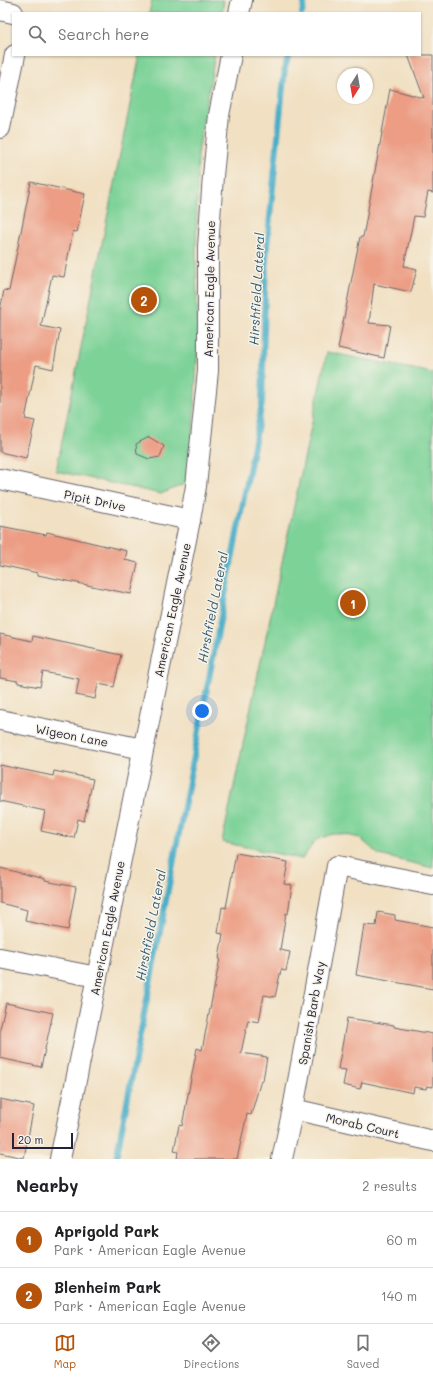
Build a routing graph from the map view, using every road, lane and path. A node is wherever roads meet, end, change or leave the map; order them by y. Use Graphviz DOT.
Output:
graph roads {
  1 [pos="242,0"];
  2 [pos="0,10"];
  3 [pos="239,12"];
  4 [pos="12,13"];
  5 [pos="15,56"];
  6 [pos="231,56"];
  7 [pos="0,128"];
  8 [pos="0,479"];
  9 [pos="190,520"];
  10 [pos="0,720"];
  11 [pos="144,749"];
  12 [pos="433,886"];
  13 [pos="0,958"];
  14 [pos="97,977"];
  15 [pos="293,1109"];
  16 [pos="433,1141"];
  17 [pos="60,1159"];
  18 [pos="282,1159"];
  1 -- 3 [label="street"];
  2 -- 4 [label="street"];
  5 -- 7 [label="street"];
  6 -- 9 [label="street, American Eagle Avenue"];
  8 -- 9 [label="street, Pipit Drive"];
  9 -- 11 [label="street, American Eagle Avenue"];
  10 -- 11 [label="street, Wigeon Lane"];
  11 -- 14 [label="street, American Eagle Avenue"];
  12 -- 15 [label="street, Spanish Barb Way"];
  13 -- 14 [label="street"];
  14 -- 17 [label="street, American Eagle Avenue"];
  15 -- 16 [label="street, Morab Court"];
  15 -- 18 [label="street, Spanish Barb Way"];
}
